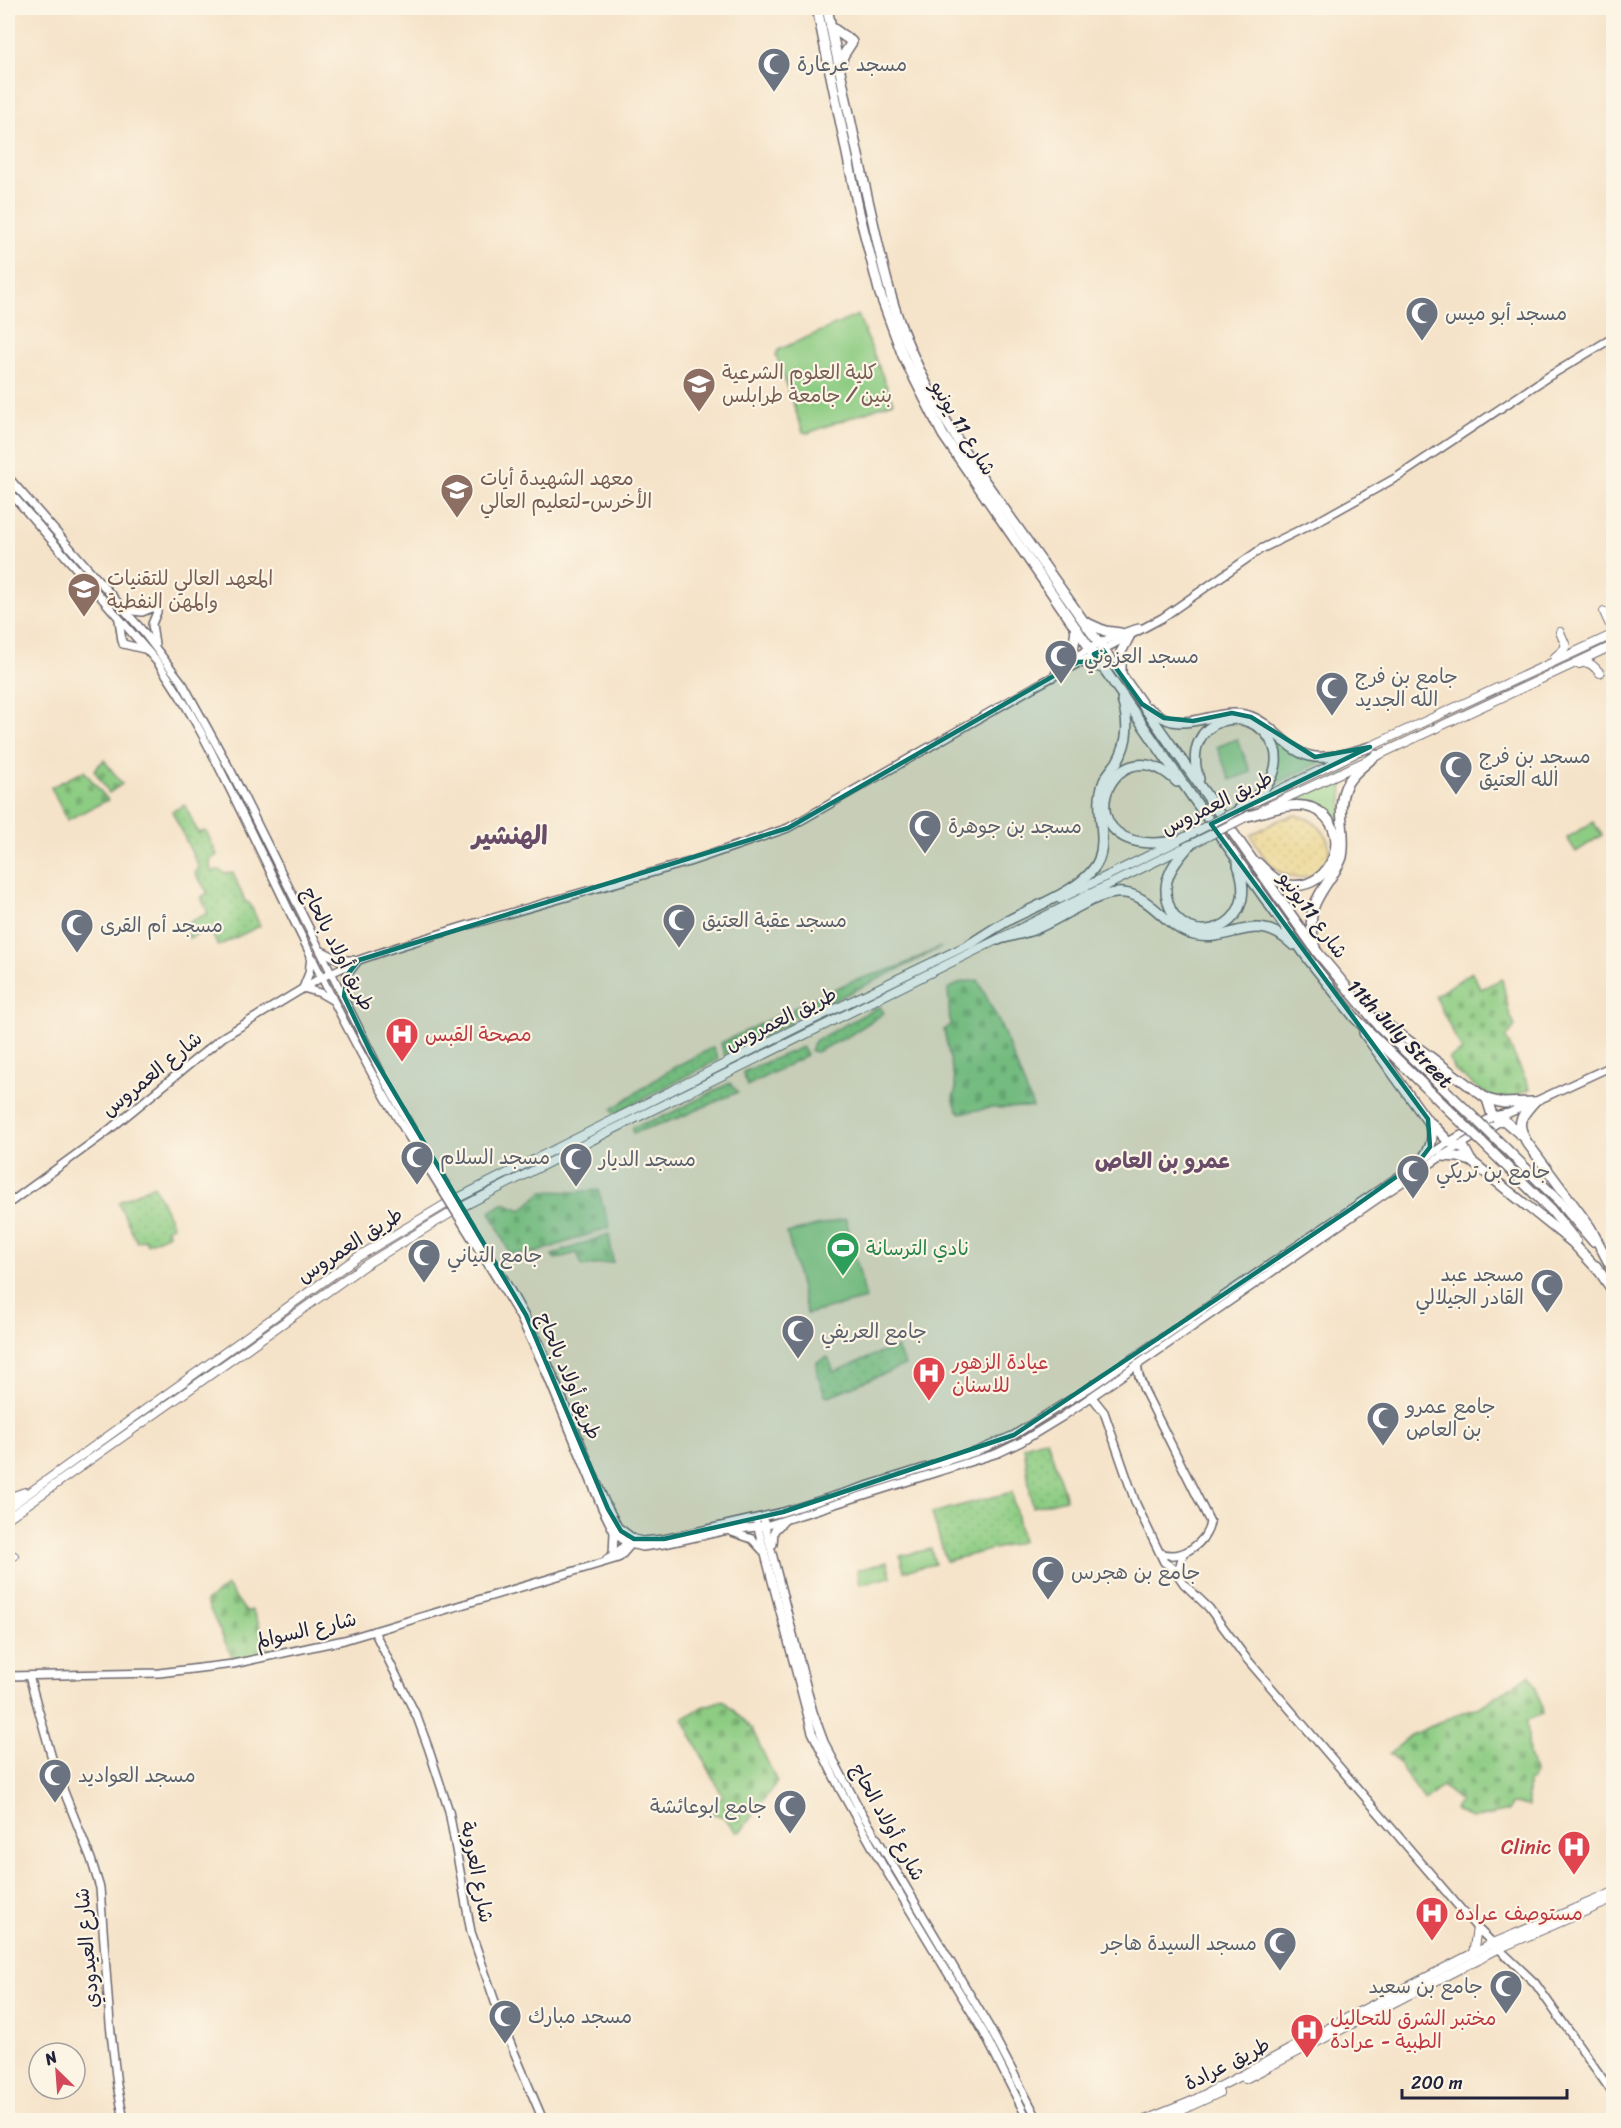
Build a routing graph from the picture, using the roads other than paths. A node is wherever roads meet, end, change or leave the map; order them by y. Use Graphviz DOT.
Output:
graph roads {
  1 [pos="817,8"];
  2 [pos="827,8"];
  3 [pos="831,27"];
  4 [pos="840,70"];
  5 [pos="867,196"];
  6 [pos="857,199"];
  7 [pos="1614,337"];
  8 [pos="953,442"];
  9 [pos="8,477"];
  10 [pos="8,490"];
  11 [pos="124,610"];
  12 [pos="1604,612"];
  13 [pos="119,620"];
  14 [pos="1082,620"];
  15 [pos="1614,626"];
  16 [pos="1076,628"];
  17 [pos="1560,632"];
  18 [pos="1614,634"];
  19 [pos="1124,635"];
  20 [pos="1614,645"];
  21 [pos="155,646"];
  22 [pos="1097,649"];
  23 [pos="147,651"];
  24 [pos="1073,662"];
  25 [pos="1544,666"];
  26 [pos="1106,671"];
  27 [pos="1600,673"];
  28 [pos="1549,674"];
  29 [pos="1118,679"];
  30 [pos="1142,704"];
  31 [pos="1373,751"];
  32 [pos="1202,789"];
  33 [pos="1193,798"];
  34 [pos="1238,810"];
  35 [pos="1248,816"];
  36 [pos="1179,840"];
  37 [pos="1239,841"];
  38 [pos="1190,845"];
  39 [pos="1246,851"];
  40 [pos="1232,852"];
  41 [pos="998,940"];
  42 [pos="970,944"];
  43 [pos="320,950"];
  44 [pos="1318,953"];
  45 [pos="311,955"];
  46 [pos="359,960"];
  47 [pos="1309,960"];
  48 [pos="332,972"];
  49 [pos="322,977"];
  50 [pos="303,987"];
  51 [pos="344,996"];
  52 [pos="1355,999"];
  53 [pos="334,1001"];
  54 [pos="1354,1018"];
  55 [pos="1614,1065"];
  56 [pos="1486,1099"];
  57 [pos="1534,1102"];
  58 [pos="1503,1103"];
  59 [pos="1464,1108"];
  60 [pos="1502,1116"];
  61 [pos="1428,1119"];
  62 [pos="1526,1141"];
  63 [pos="419,1147"];
  64 [pos="1451,1150"];
  65 [pos="1422,1159"];
  66 [pos="8,1204"];
  67 [pos="1612,1268"];
  68 [pos="1599,1271"];
  69 [pos="1614,1293"];
  70 [pos="1166,1334"];
  71 [pos="1172,1342"];
  72 [pos="1137,1365"];
  73 [pos="1092,1397"];
  74 [pos="35,1488"];
  75 [pos="8,1498"];
  76 [pos="602,1500"];
  77 [pos="8,1508"];
  78 [pos="760,1517"];
  79 [pos="792,1517"];
  80 [pos="8,1518"];
  81 [pos="762,1527"];
  82 [pos="614,1530"];
  83 [pos="723,1532"];
  84 [pos="630,1541"];
  85 [pos="651,1546"];
  86 [pos="1161,1553"];
  87 [pos="1183,1554"];
  88 [pos="617,1556"];
  89 [pos="770,1556"];
  90 [pos="1184,1584"];
  91 [pos="374,1631"];
  92 [pos="8,1676"];
  93 [pos="29,1676"];
  94 [pos="1614,1892"];
  95 [pos="1614,1899"];
  96 [pos="1477,1928"];
  97 [pos="1495,1946"];
  98 [pos="1473,1954"];
  99 [pos="1466,1961"];
  100 [pos="1614,2095"];
  101 [pos="124,2121"];
  102 [pos="543,2121"];
  103 [pos="1028,2121"];
  104 [pos="1038,2121"];
  105 [pos="1145,2121"];
  106 [pos="1160,2121"];
  1 -- 6 [label="highway, شارع 11 يونيو"];
  2 -- 3 [label="highway, شارع 11 يونيو"];
  3 -- 4 [label="highway, شارع 11 يونيو"];
  3 -- 4 [label="highway"];
  4 -- 5 [label="highway, شارع 11 يونيو"];
  5 -- 6 [label="highway"];
  5 -- 8 [label="highway, شارع 11 يونيو"];
  6 -- 8 [label="highway, شارع 11 يونيو"];
  7 -- 19 [label="main road, شارع العمروس"];
  8 -- 14 [label="highway, شارع 11 يونيو"];
  8 -- 16 [label="highway, شارع 11 يونيو"];
  9 -- 11 [label="main road, طريق أولاد بالحاج"];
  10 -- 13 [label="main road, طريق أولاد بالحاج"];
  11 -- 21 [label="main road, طريق أولاد بالحاج"];
  11 -- 21 [label="main road"];
  12 -- 15 [label="main road"];
  13 -- 23 [label="main road, طريق أولاد بالحاج"];
  13 -- 23 [label="main road"];
  14 -- 19 [label="highway"];
  14 -- 22 [label="highway, شارع 11 يونيو"];
  16 -- 22 [label="highway, شارع 11 يونيو"];
  16 -- 24 [label="highway"];
  17 -- 25 [label="main road"];
  18 -- 25 [label="main road, طريق العمروس"];
  19 -- 22 [label="main road, شارع العمروس"];
  19 -- 29 [label="highway"];
  20 -- 28 [label="main road, طريق العمروس"];
  21 -- 43 [label="main road, طريق أولاد بالحاج"];
  22 -- 24 [label="main road, شارع العمروس"];
  22 -- 26 [label="highway, شارع 11 يونيو"];
  22 -- 29 [label="highway, شارع 11 يونيو"];
  23 -- 45 [label="main road, طريق أولاد بالحاج"];
  24 -- 26 [label="highway"];
  24 -- 46 [label="main road, شارع العمروس"];
  25 -- 31 [label="main road, طريق العمروس"];
  26 -- 29 [label="highway, شارع 11 يونيو"];
  27 -- 28 [label="main road"];
  28 -- 31 [label="main road, طريق العمروس"];
  29 -- 30 [label="highway, شارع 11 يونيو"];
  29 -- 33 [label="highway, شارع 11 يونيو"];
  29 -- 42 [label="highway"];
  30 -- 31 [label="highway"];
  30 -- 32 [label="highway, شارع 11 يونيو"];
  31 -- 34 [label="main road, طريق العمروس"];
  31 -- 35 [label="main road, طريق العمروس"];
  31 -- 44 [label="highway"];
  32 -- 34 [label="highway"];
  32 -- 37 [label="highway, شارع 11 يونيو"];
  33 -- 36 [label="highway"];
  33 -- 40 [label="highway, شارع 11 يونيو"];
  34 -- 36 [label="main road, طريق العمروس, bridge"];
  35 -- 38 [label="main road, طريق العمروس, bridge"];
  35 -- 39 [label="highway"];
  36 -- 42 [label="main road, طريق العمروس"];
  37 -- 39 [label="highway, شارع 11يونيو"];
  38 -- 40 [label="highway"];
  38 -- 41 [label="main road, طريق العمروس"];
  39 -- 44 [label="highway, شارع 11يونيو"];
  40 -- 47 [label="highway, 11th July Street"];
  41 -- 47 [label="highway"];
  41 -- 80 [label="main road, طريق العمروس"];
  42 -- 74 [label="main road, طريق العمروس"];
  43 -- 46 [label="main road"];
  43 -- 48 [label="main road, طريق أولاد بالحاج"];
  44 -- 52 [label="highway, شارع 11يونيو"];
  45 -- 49 [label="main road, طريق أولاد بالحاج"];
  45 -- 50 [label="main road"];
  46 -- 48 [label="main road, شارع العمروس"];
  46 -- 51 [label="main road"];
  47 -- 54 [label="highway, 11th July Street"];
  48 -- 49 [label="main road, شارع العمروس"];
  48 -- 51 [label="main road, طريق أولاد بالحاج"];
  49 -- 50 [label="main road, شارع العمروس"];
  49 -- 53 [label="main road, طريق أولاد بالحاج"];
  50 -- 53 [label="main road"];
  50 -- 66 [label="main road, شارع العمروس"];
  51 -- 63 [label="main road, طريق أولاد بالحاج"];
  52 -- 56 [label="highway"];
  52 -- 59 [label="highway, شارع 11يونيو"];
  53 -- 63 [label="main road, طريق أولاد بالحاج"];
  54 -- 61 [label="highway"];
  54 -- 68 [label="highway, 11th July Street, bridge"];
  55 -- 57 [label="main road"];
  56 -- 58 [label="highway"];
  56 -- 60 [label="highway"];
  57 -- 58 [label="highway"];
  57 -- 60 [label="main road"];
  57 -- 62 [label="highway"];
  58 -- 60 [label="highway"];
  59 -- 67 [label="highway, 11th July Street, bridge"];
  60 -- 62 [label="highway"];
  60 -- 64 [label="main road"];
  61 -- 64 [label="highway"];
  61 -- 65 [label="highway"];
  62 -- 67 [label="highway"];
  63 -- 76 [label="main road, طريق أولاد بالحاج, bridge"];
  64 -- 65 [label="main road"];
  64 -- 68 [label="highway"];
  64 -- 71 [label="main road"];
  65 -- 70 [label="main road"];
  68 -- 69 [label="highway"];
  70 -- 71 [label="main road"];
  70 -- 78 [label="main road"];
  71 -- 72 [label="main road"];
  72 -- 73 [label="main road"];
  72 -- 87 [label="main road"];
  73 -- 79 [label="main road"];
  73 -- 86 [label="main road"];
  74 -- 75 [label="main road"];
  74 -- 77 [label="main road, طريق العمروس"];
  76 -- 82 [label="main road"];
  76 -- 84 [label="main road"];
  78 -- 81 [label="main road, شارع أولاد الحاج"];
  78 -- 84 [label="main road"];
  79 -- 81 [label="main road"];
  79 -- 89 [label="main road"];
  81 -- 83 [label="main road"];
  81 -- 89 [label="main road, شارع أولاد الحاج"];
  82 -- 84 [label="main road"];
  82 -- 88 [label="main road"];
  83 -- 85 [label="main road"];
  83 -- 89 [label="main road"];
  84 -- 85 [label="main road"];
  84 -- 88 [label="main road"];
  85 -- 88 [label="main road, شارع السوالم"];
  86 -- 87 [label="main road"];
  86 -- 90 [label="main road"];
  87 -- 90 [label="main road"];
  88 -- 91 [label="main road, شارع السوالم"];
  89 -- 103 [label="main road, شارع أولاد الحاج"];
  89 -- 104 [label="main road, شارع أولاد الحاج"];
  90 -- 96 [label="main road"];
  91 -- 93 [label="main road, شارع السوالم"];
  91 -- 102 [label="main road, شارع العروبة"];
  92 -- 93 [label="main road, شارع السوالم"];
  93 -- 101 [label="main road, شارع العيدودي"];
  94 -- 97 [label="main road, طريق عرادة"];
  95 -- 97 [label="main road, طريق عرادة"];
  96 -- 97 [label="main road"];
  96 -- 98 [label="main road"];
  97 -- 98 [label="main road, طريق عرادة"];
  97 -- 99 [label="main road, طريق عرادة"];
  97 -- 100 [label="main road"];
  98 -- 99 [label="main road, طريق عرادة"];
  99 -- 105 [label="main road, طريق عرادة"];
  99 -- 106 [label="main road, طريق عرادة"];
}
